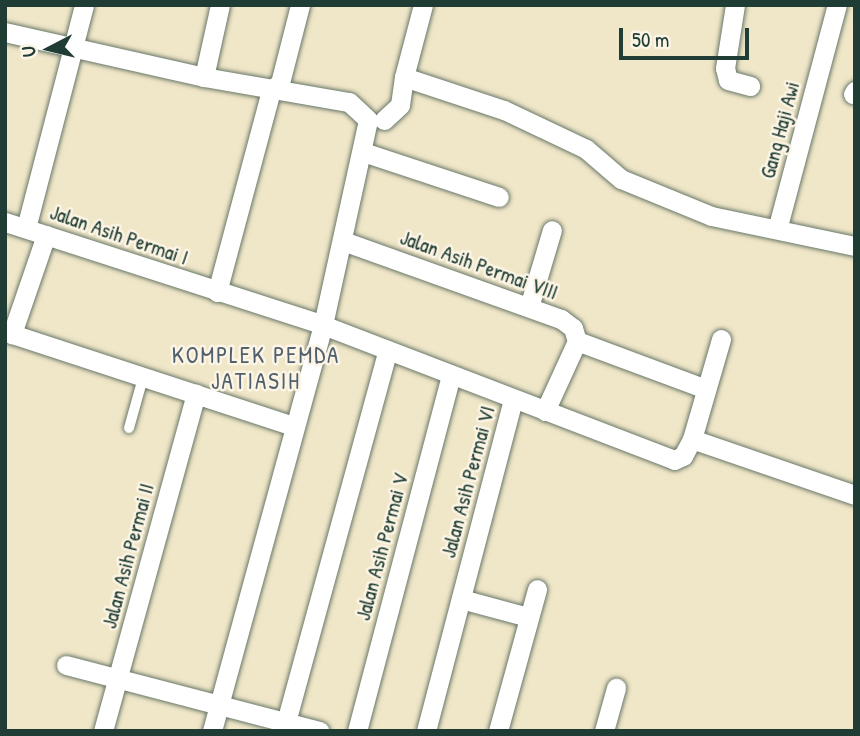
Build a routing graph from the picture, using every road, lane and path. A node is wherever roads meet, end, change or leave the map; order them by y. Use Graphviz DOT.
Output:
graph roads {
  1 [pos="84,5"];
  2 [pos="220,5"];
  3 [pos="300,5"];
  4 [pos="423,5"];
  5 [pos="735,5"];
  6 [pos="837,5"];
  7 [pos="5,32"];
  8 [pos="71,48"];
  9 [pos="204,77"];
  10 [pos="404,77"];
  11 [pos="750,86"];
  12 [pos="271,90"];
  13 [pos="384,120"];
  14 [pos="363,152"];
  15 [pos="499,197"];
  16 [pos="5,222"];
  17 [pos="778,226"];
  18 [pos="26,228"];
  19 [pos="552,230"];
  20 [pos="46,235"];
  21 [pos="343,241"];
  22 [pos="855,246"];
  23 [pos="217,292"];
  24 [pos="529,307"];
  25 [pos="323,325"];
  26 [pos="721,339"];
  27 [pos="576,341"];
  28 [pos="387,352"];
  29 [pos="451,376"];
  30 [pos="143,378"];
  31 [pos="706,389"];
  32 [pos="196,394"];
  33 [pos="513,399"];
  34 [pos="545,411"];
  35 [pos="293,426"];
  36 [pos="129,428"];
  37 [pos="692,439"];
  38 [pos="855,495"];
  39 [pos="537,589"];
  40 [pos="461,598"];
  41 [pos="528,617"];
  42 [pos="66,665"];
  43 [pos="119,679"];
  44 [pos="616,688"];
  45 [pos="219,705"];
  46 [pos="286,722"];
  47 [pos="103,731"];
  48 [pos="212,731"];
  49 [pos="319,731"];
  50 [pos="357,731"];
  51 [pos="426,731"];
  52 [pos="498,731"];
  53 [pos="604,731"];
  1 -- 8 [label="street"];
  2 -- 9 [label="street"];
  3 -- 12 [label="street"];
  4 -- 10 [label="street"];
  5 -- 11 [label="street"];
  6 -- 17 [label="street, Gang Haji Awi"];
  7 -- 8 [label="street"];
  8 -- 9 [label="street"];
  8 -- 18 [label="street"];
  9 -- 12 [label="street"];
  10 -- 13 [label="street"];
  10 -- 17 [label="street"];
  12 -- 14 [label="street"];
  12 -- 23 [label="street"];
  14 -- 15 [label="street"];
  14 -- 21 [label="street"];
  16 -- 18 [label="street, Jalan Asih Permai I"];
  17 -- 22 [label="street"];
  18 -- 20 [label="street, Jalan Asih Permai I"];
  19 -- 24 [label="street"];
  20 -- 23 [label="street, Jalan Asih Permai I"];
  20 -- 30 [label="street"];
  21 -- 24 [label="street, Jalan Asih Permai VIII"];
  21 -- 25 [label="street"];
  23 -- 25 [label="street, Jalan Asih Permai I"];
  24 -- 27 [label="street, Jalan Asih Permai VIII"];
  25 -- 28 [label="street"];
  25 -- 35 [label="street"];
  26 -- 31 [label="street"];
  27 -- 31 [label="street, Jalan Asih Permai VIII"];
  27 -- 34 [label="street"];
  28 -- 29 [label="street"];
  28 -- 46 [label="street"];
  29 -- 33 [label="street"];
  29 -- 50 [label="street, Jalan Asih Permai V"];
  30 -- 32 [label="street"];
  30 -- 36 [label="lane"];
  31 -- 37 [label="street"];
  32 -- 35 [label="street"];
  32 -- 43 [label="street, Jalan Asih Permai II"];
  33 -- 34 [label="street, Jalan Asih Permai VI"];
  33 -- 40 [label="street, Jalan Asih Permai VI"];
  34 -- 37 [label="street, Jalan Asih Permai VI"];
  35 -- 45 [label="street"];
  37 -- 38 [label="street"];
  39 -- 41 [label="street"];
  40 -- 41 [label="street"];
  40 -- 51 [label="street, Jalan Asih Permai VI"];
  41 -- 52 [label="street"];
  42 -- 43 [label="street"];
  43 -- 45 [label="street"];
  43 -- 47 [label="street, Jalan Asih Permai II"];
  44 -- 53 [label="street"];
  45 -- 46 [label="street"];
  45 -- 48 [label="street"];
  46 -- 49 [label="street"];
}
